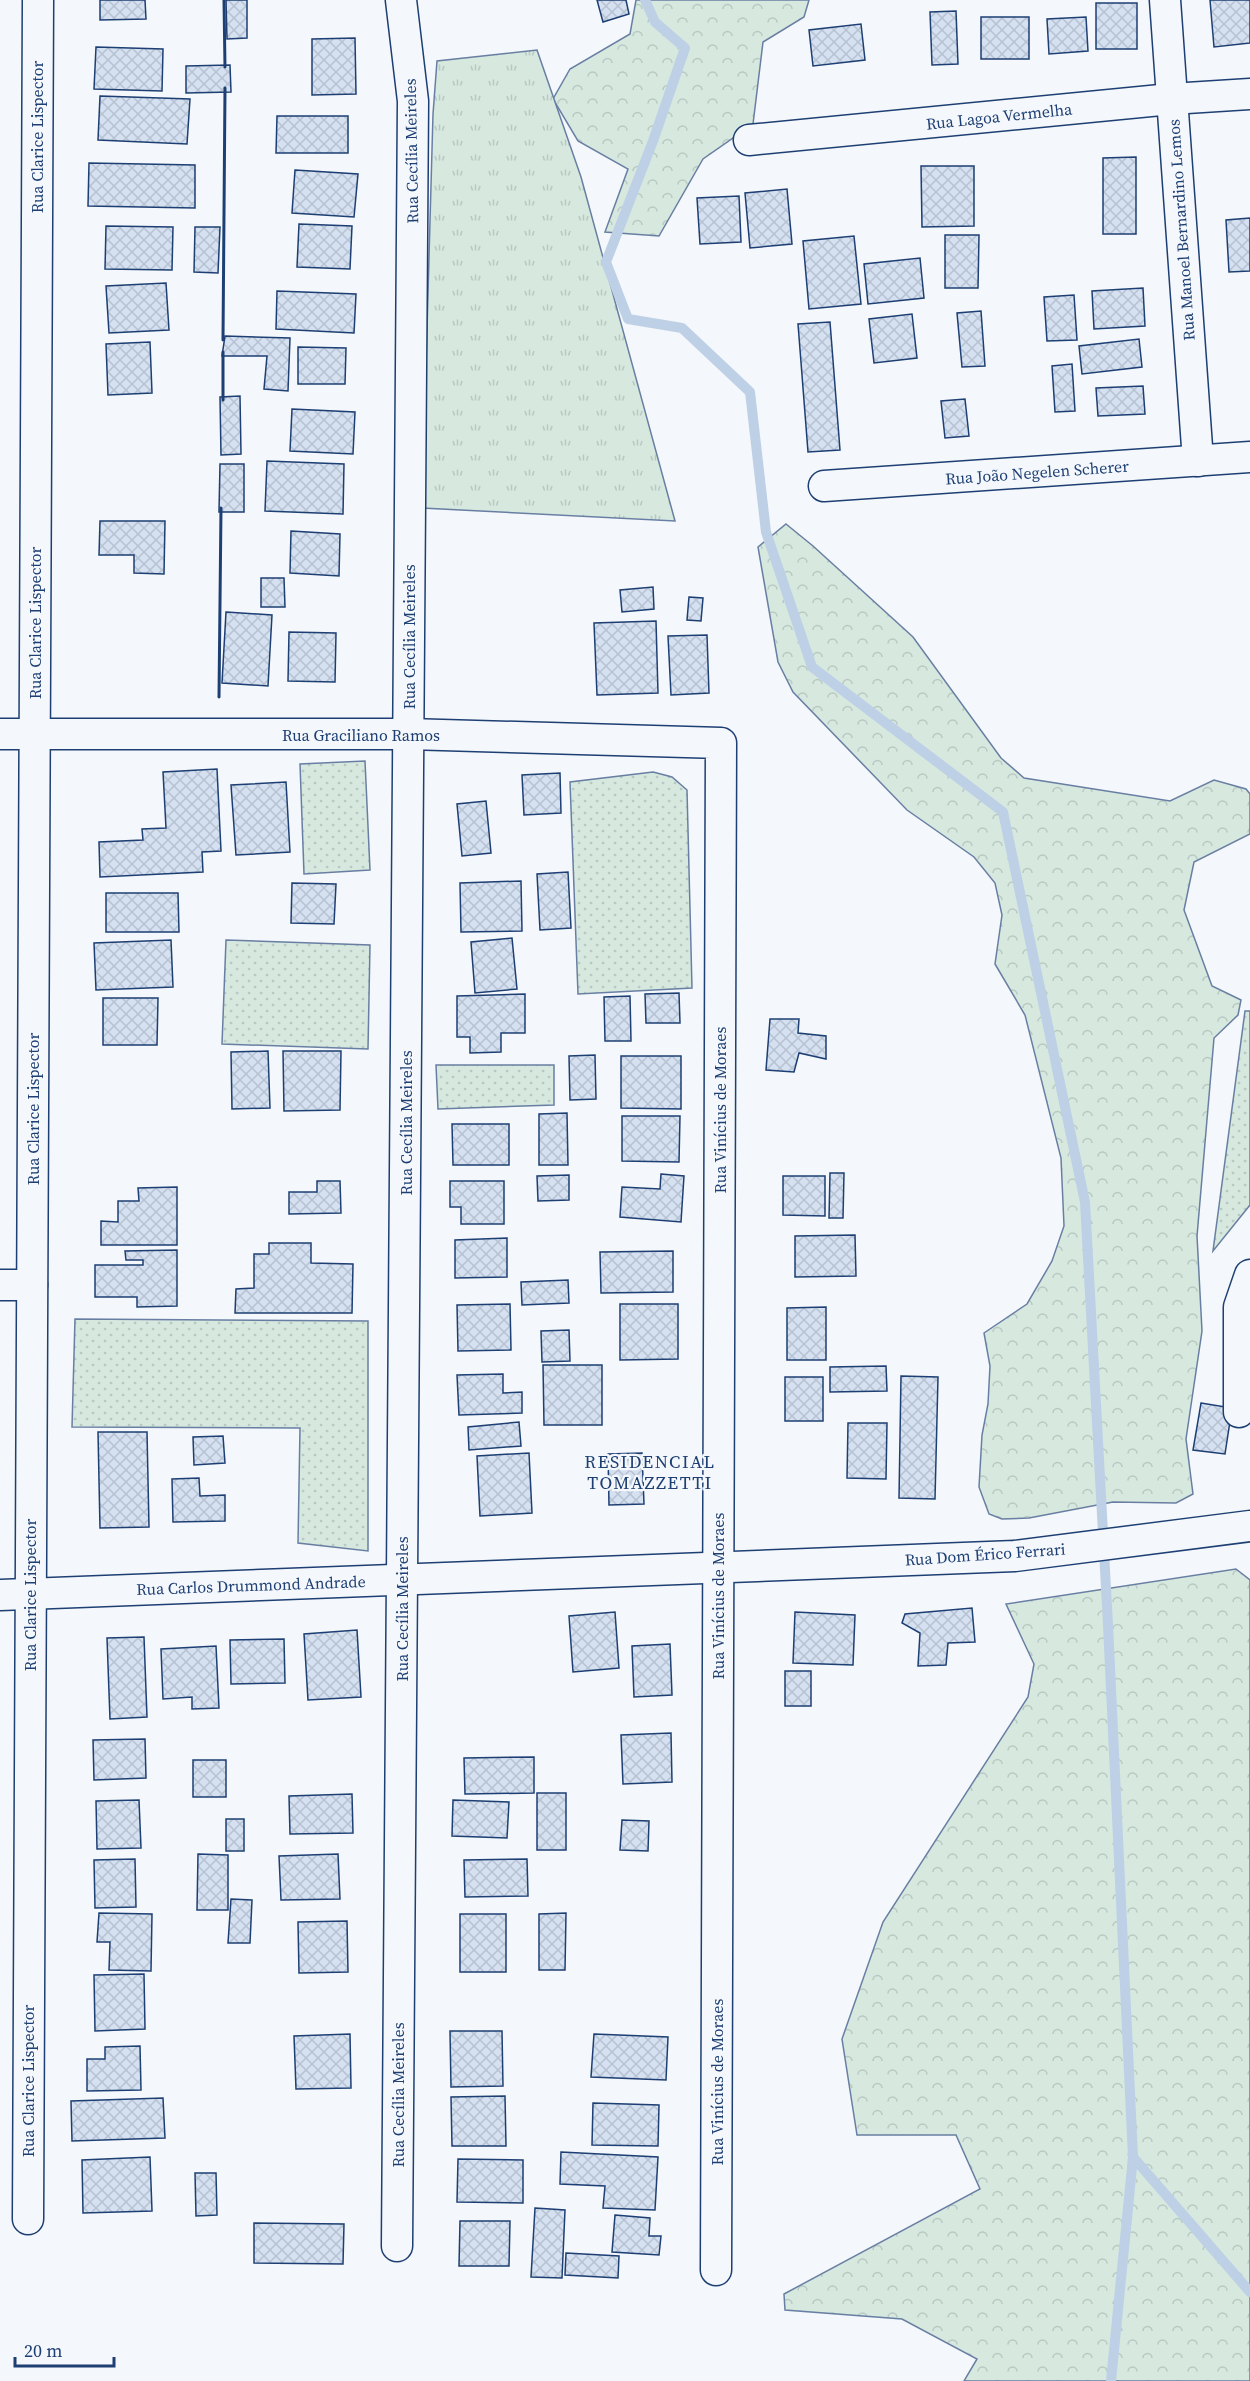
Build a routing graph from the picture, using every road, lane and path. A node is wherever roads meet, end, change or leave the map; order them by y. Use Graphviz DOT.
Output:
graph roads {
  1 [pos="38,0"];
  2 [pos="401,0"];
  3 [pos="1165,0"];
  4 [pos="1250,94"];
  5 [pos="1171,99"];
  6 [pos="748,140"];
  7 [pos="1250,457"];
  8 [pos="1198,461"];
  9 [pos="824,486"];
  10 [pos="0,734"];
  11 [pos="35,734"];
  12 [pos="408,734"];
  13 [pos="721,743"];
  14 [pos="1250,1275"];
  15 [pos="0,1285"];
  16 [pos="32,1285"];
  17 [pos="1239,1412"];
  18 [pos="1250,1526"];
  19 [pos="718,1567"];
  20 [pos="402,1579"];
  21 [pos="30,1594"];
  22 [pos="0,1595"];
  23 [pos="28,2219"];
  24 [pos="397,2246"];
  25 [pos="716,2270"];
  1 -- 11 [label="street, Rua Clarice Lispector"];
  2 -- 12 [label="street, Rua Cecília Meireles"];
  3 -- 5 [label="street, Rua Manoel Bernardino Lemos"];
  4 -- 5 [label="street, Rua Lagoa Vermelha"];
  5 -- 6 [label="street, Rua Lagoa Vermelha"];
  5 -- 8 [label="street, Rua Manoel Bernardino Lemos"];
  7 -- 8 [label="street, Rua João Negelen Scherer"];
  8 -- 9 [label="street, Rua João Negelen Scherer"];
  10 -- 11 [label="street, Rua Graciliano Ramos"];
  11 -- 12 [label="street, Rua Graciliano Ramos"];
  11 -- 16 [label="street, Rua Clarice Lispector"];
  12 -- 13 [label="street, Rua Graciliano Ramos"];
  12 -- 20 [label="street, Rua Cecília Meireles"];
  13 -- 19 [label="street, Rua Vinícius de Moraes"];
  14 -- 17 [label="street"];
  15 -- 16 [label="street"];
  16 -- 21 [label="street, Rua Clarice Lispector"];
  18 -- 19 [label="street, Rua Dom Érico Ferrari"];
  19 -- 20 [label="street, Rua Carlos Drummond Andrade"];
  19 -- 25 [label="street, Rua Vinícius de Moraes"];
  20 -- 21 [label="street, Rua Carlos Drummond Andrade"];
  20 -- 24 [label="street, Rua Cecília Meireles"];
  21 -- 22 [label="street, Rua Carlos Drummond Andrade"];
  21 -- 23 [label="street, Rua Clarice Lispector"];
}
